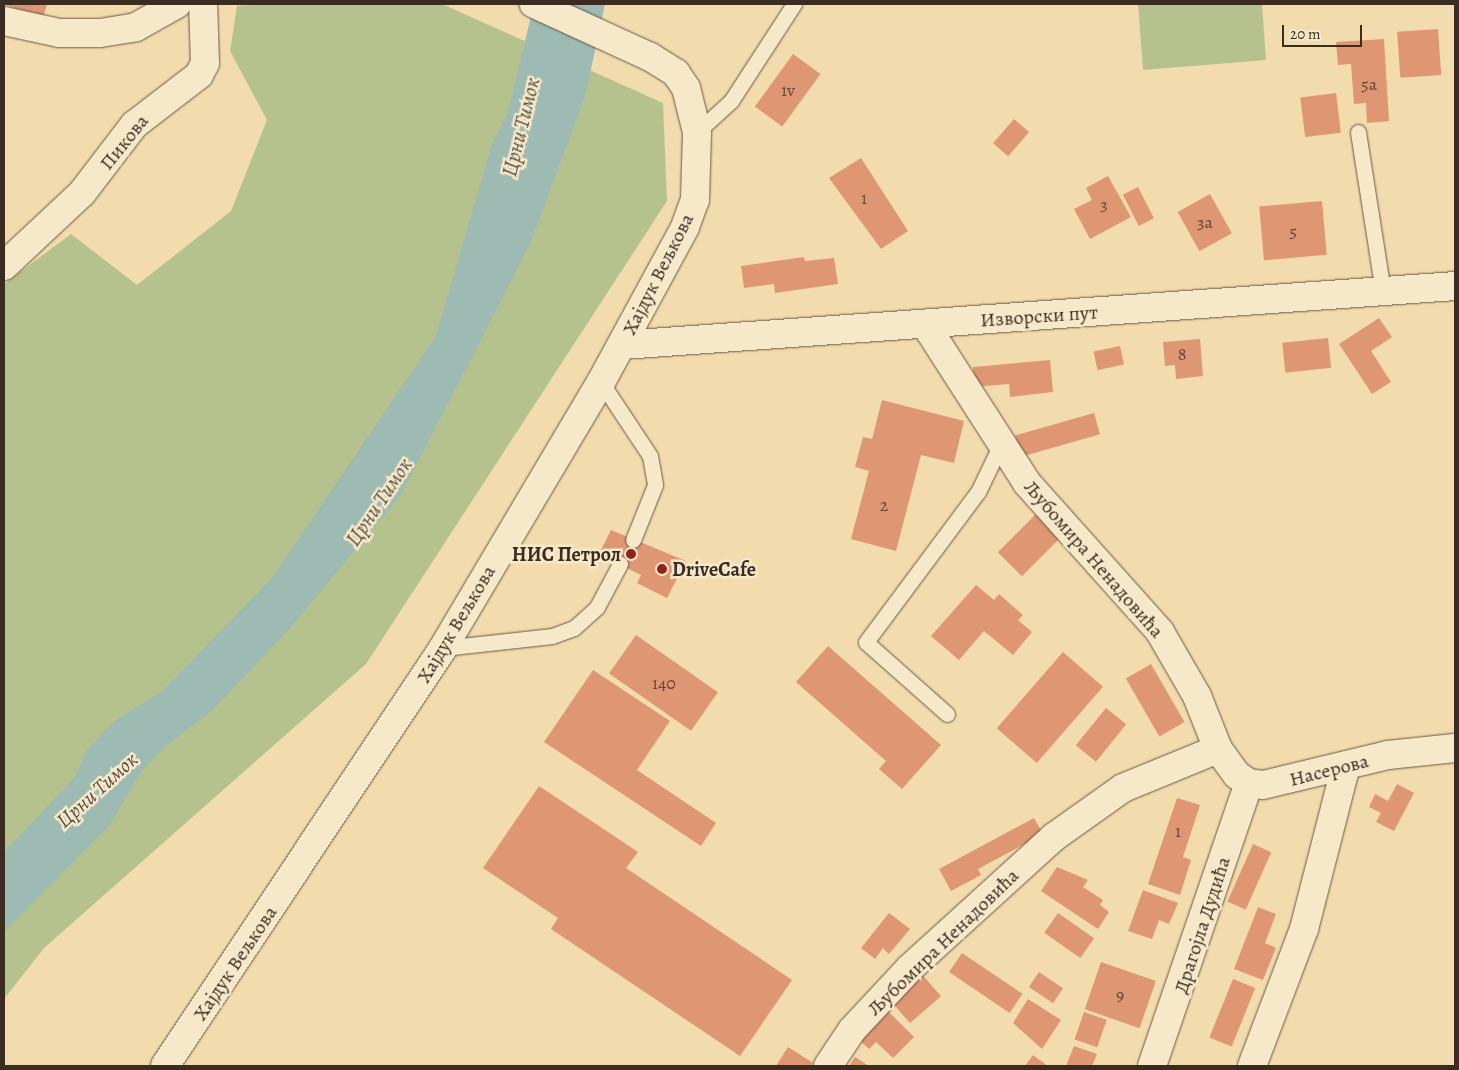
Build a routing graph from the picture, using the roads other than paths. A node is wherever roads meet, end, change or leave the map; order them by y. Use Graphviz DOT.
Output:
graph roads {
  1 [pos="177,4"];
  2 [pos="203,4"];
  3 [pos="534,4"];
  4 [pos="788,6"];
  5 [pos="4,21"];
  6 [pos="698,132"];
  7 [pos="1358,132"];
  8 [pos="4,266"];
  9 [pos="1455,286"];
  10 [pos="1383,291"];
  11 [pos="925,324"];
  12 [pos="622,345"];
  13 [pos="601,382"];
  14 [pos="1001,444"];
  15 [pos="633,540"];
  16 [pos="620,564"];
  17 [pos="443,648"];
  18 [pos="947,714"];
  19 [pos="1455,748"];
  20 [pos="1218,749"];
  21 [pos="1346,766"];
  22 [pos="1249,783"];
  23 [pos="165,1066"];
  24 [pos="828,1066"];
  25 [pos="1152,1066"];
  26 [pos="1252,1066"];
  1 -- 5 [label="street"];
  2 -- 8 [label="street, Пикова"];
  3 -- 6 [label="street, Хајдук Вељкова"];
  4 -- 6 [label="lane"];
  6 -- 12 [label="street, Хајдук Вељкова"];
  7 -- 10 [label="lane"];
  9 -- 10 [label="street, Изворски пут"];
  10 -- 11 [label="street, Изворски пут"];
  11 -- 12 [label="street, Изворски пут"];
  11 -- 14 [label="street, Љубомира Ненадовића"];
  12 -- 13 [label="street, Хајдук Вељкова"];
  13 -- 15 [label="lane"];
  13 -- 17 [label="street, Хајдук Вељкова"];
  14 -- 18 [label="lane"];
  14 -- 20 [label="street, Љубомира Ненадовића"];
  16 -- 17 [label="lane"];
  17 -- 23 [label="street, Хајдук Вељкова"];
  19 -- 21 [label="street, Насерова"];
  20 -- 22 [label="street"];
  20 -- 24 [label="street, Љубомира Ненадовића"];
  21 -- 22 [label="street, Насерова"];
  21 -- 26 [label="street"];
  22 -- 25 [label="street, Драгојла Дудића"];
}
